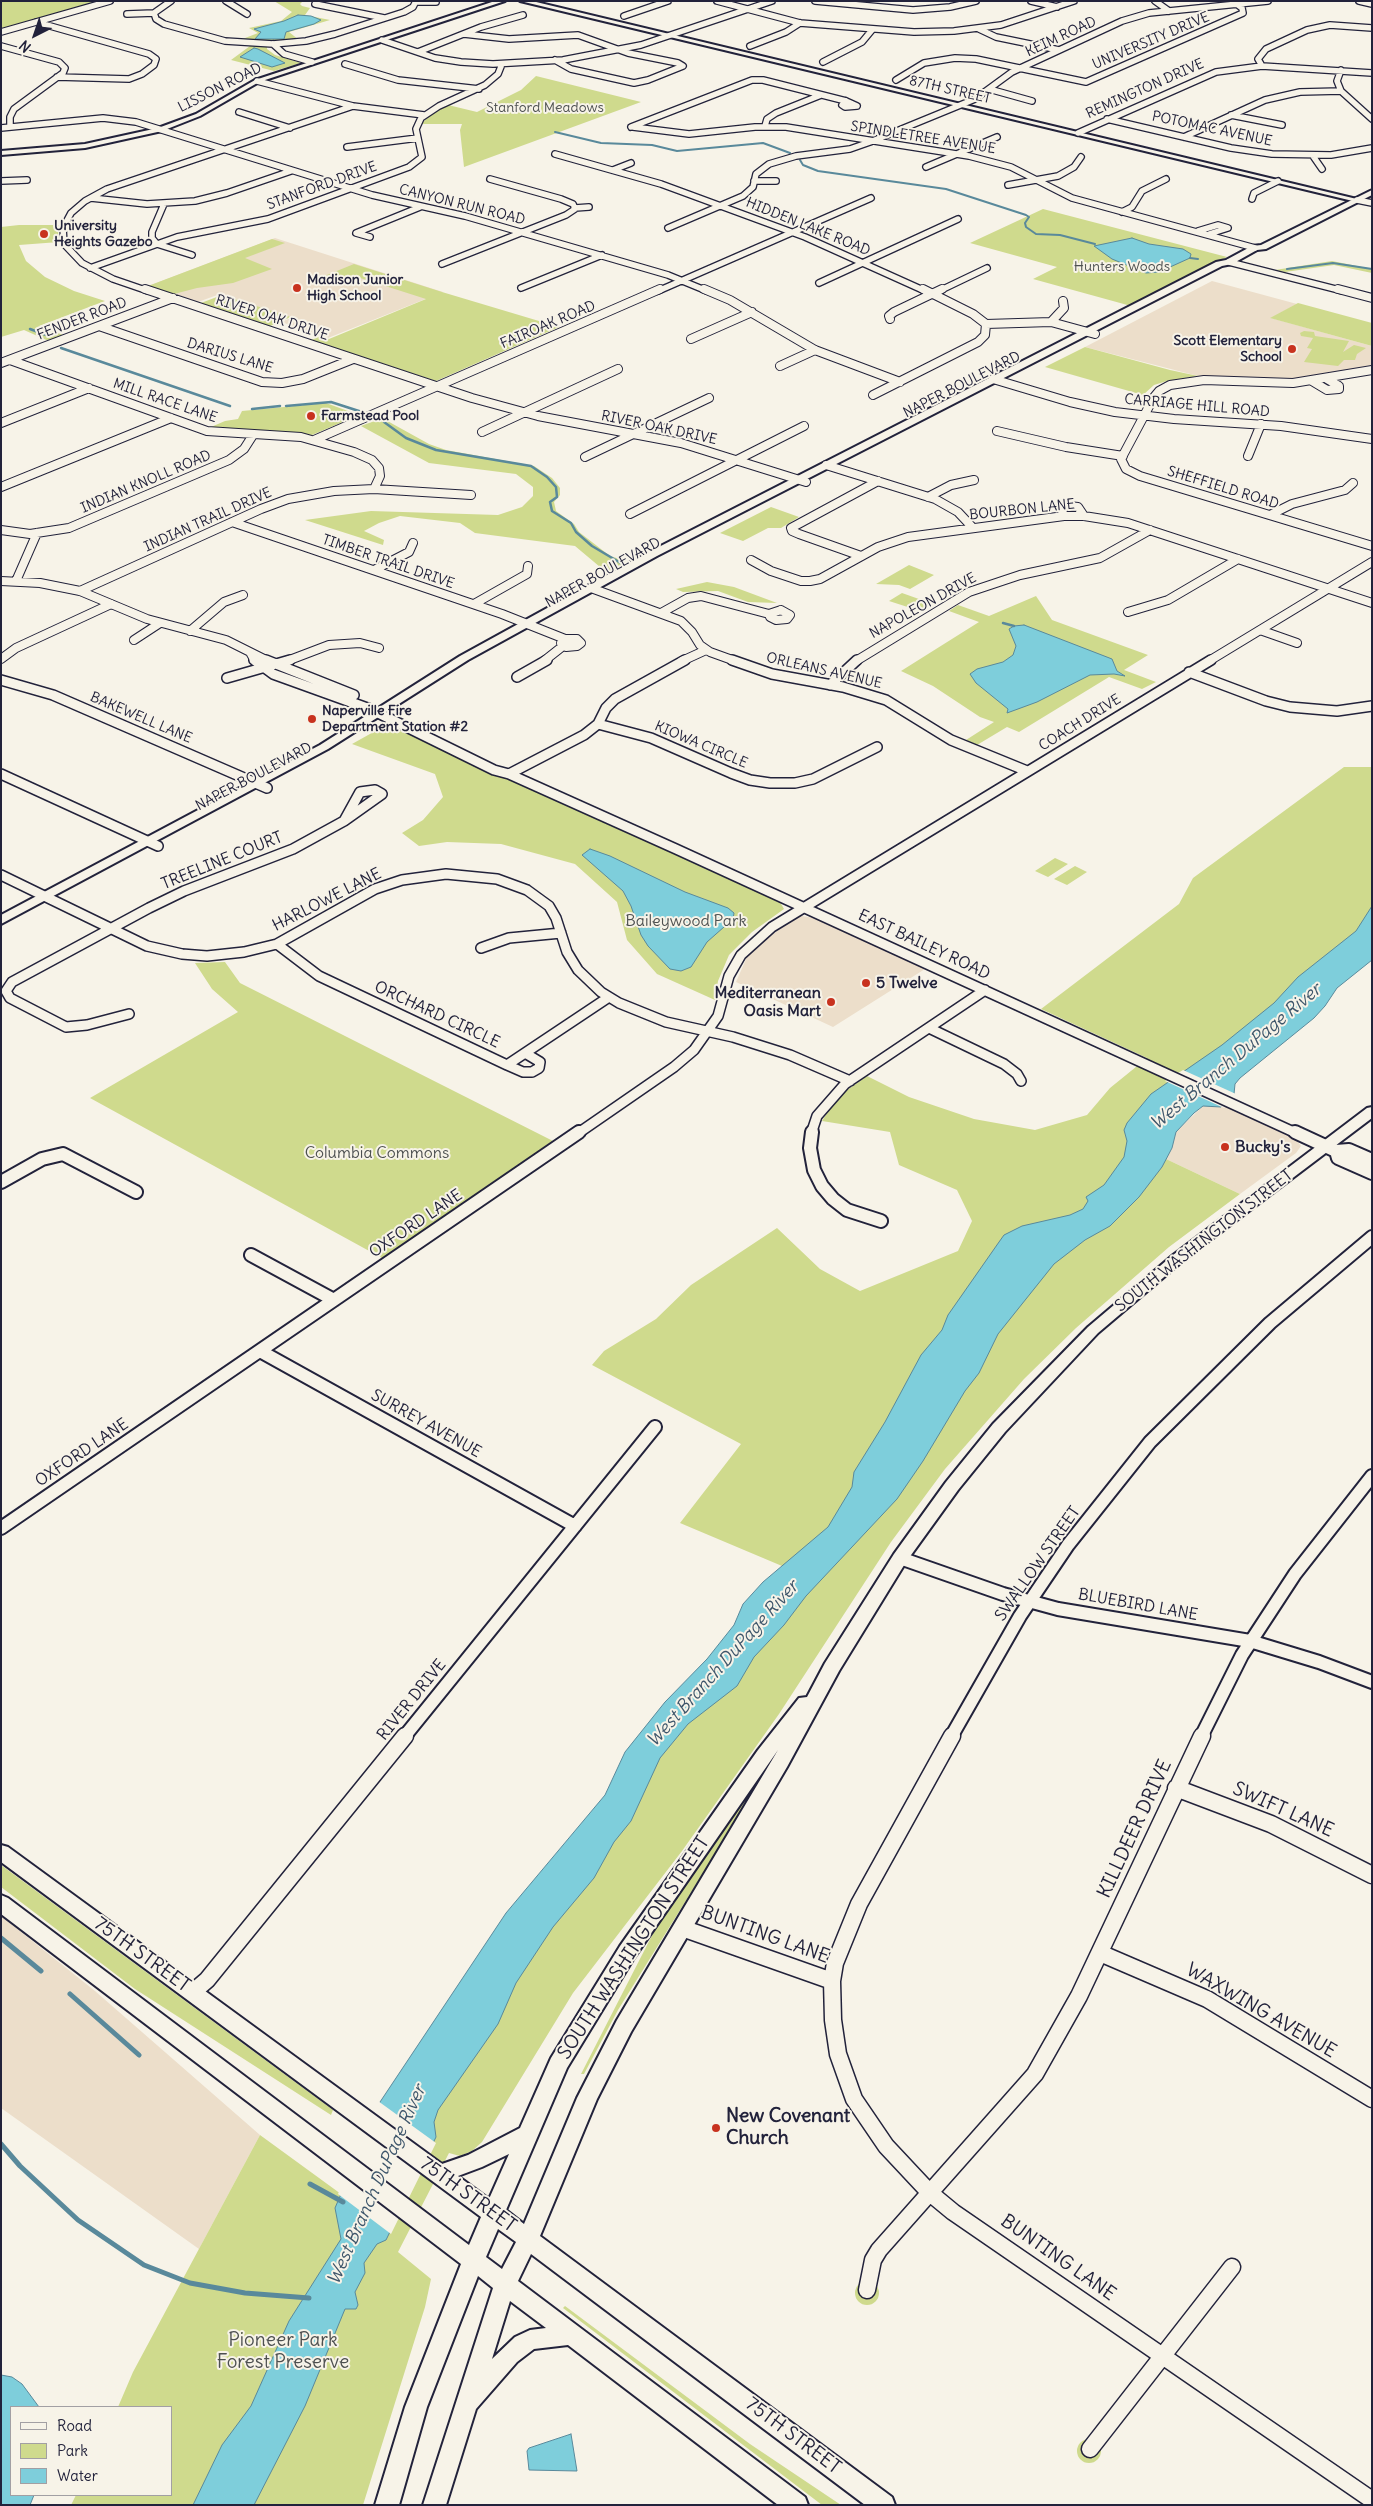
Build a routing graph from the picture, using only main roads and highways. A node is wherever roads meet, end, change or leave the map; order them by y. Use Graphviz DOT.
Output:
graph roads {
  1 [pos="1372,186"];
  2 [pos="1372,192"];
  3 [pos="1353,199"];
  4 [pos="51,899"];
  5 [pos="1,920"];
  6 [pos="1,931"];
  7 [pos="1372,1111"];
  8 [pos="831,1668"];
  9 [pos="1,1852"];
  10 [pos="1,1903"];
  11 [pos="530,2133"];
  12 [pos="439,2174"];
  13 [pos="494,2215"];
  14 [pos="528,2239"];
  15 [pos="474,2259"];
  16 [pos="506,2283"];
  17 [pos="572,2334"];
  18 [pos="464,2407"];
  19 [pos="387,2505"];
  20 [pos="434,2505"];
  21 [pos="797,2505"];
  22 [pos="884,2505"];
  1 -- 3 [label="main road, NAPER BOULEVARD"];
  2 -- 3 [label="main road, NAPER BOULEVARD"];
  3 -- 4 [label="main road, NAPER BOULEVARD"];
  4 -- 5 [label="main road, NAPER BOULEVARD"];
  4 -- 6 [label="main road, NAPER BOULEVARD"];
  7 -- 8 [label="main road, SOUTH WASHINGTON STREET"];
  8 -- 11 [label="main road, SOUTH WASHINGTON STREET"];
  8 -- 14 [label="main road, SOUTH WASHINGTON STREET"];
  9 -- 12 [label="main road, 75TH STREET"];
  10 -- 15 [label="main road"];
  11 -- 12 [label="main road"];
  11 -- 13 [label="main road, SOUTH WASHINGTON STREET"];
  12 -- 13 [label="main road, 75TH STREET"];
  13 -- 14 [label="main road, 75TH STREET"];
  13 -- 15 [label="main road, SOUTH WASHINGTON STREET"];
  14 -- 16 [label="main road, SOUTH WASHINGTON STREET"];
  14 -- 22 [label="main road, 75TH STREET"];
  15 -- 16 [label="main road"];
  15 -- 19 [label="main road, SOUTH WASHINGTON STREET"];
  16 -- 17 [label="main road"];
  16 -- 18 [label="main road, SOUTH WASHINGTON STREET"];
  17 -- 18 [label="main road"];
  17 -- 21 [label="main road"];
  18 -- 20 [label="main road, SOUTH WASHINGTON STREET"];
}
